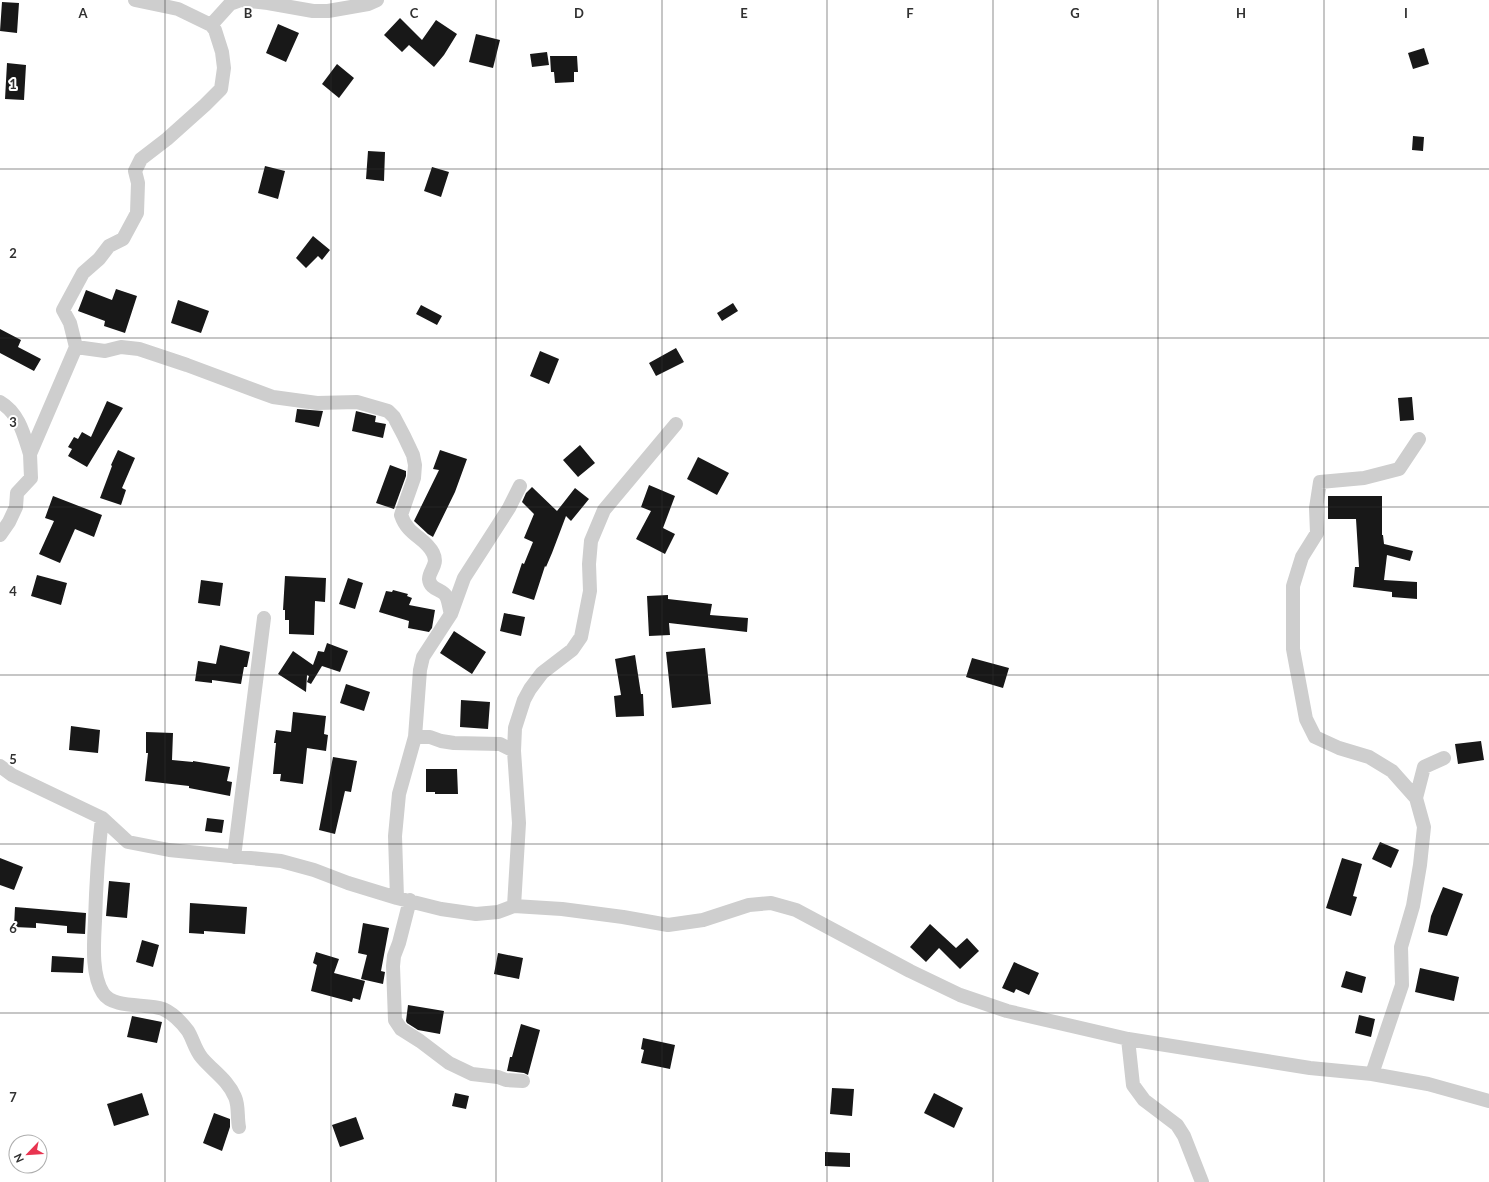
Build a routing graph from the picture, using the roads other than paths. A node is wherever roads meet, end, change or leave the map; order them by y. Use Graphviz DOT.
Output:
graph roads {
  1 [pos="135,0"];
  2 [pos="246,0"];
  3 [pos="376,0"];
  4 [pos="211,25"];
  5 [pos="76,347"];
  6 [pos="0,402"];
  7 [pos="676,424"];
  8 [pos="1420,439"];
  9 [pos="30,454"];
  10 [pos="520,486"];
  11 [pos="0,535"];
  12 [pos="451,614"];
  13 [pos="264,618"];
  14 [pos="415,737"];
  15 [pos="514,751"];
  16 [pos="1444,758"];
  17 [pos="0,766"];
  18 [pos="1416,798"];
  19 [pos="102,818"];
  20 [pos="234,857"];
  21 [pos="403,899"];
  22 [pos="514,906"];
  23 [pos="1128,1039"];
  24 [pos="1372,1074"];
  25 [pos="523,1082"];
  26 [pos="1489,1101"];
  27 [pos="239,1127"];
  28 [pos="1202,1182"];
  1 -- 4 [label="street"];
  2 -- 3 [label="street"];
  2 -- 4 [label="street"];
  4 -- 5 [label="street"];
  5 -- 9 [label="street"];
  5 -- 12 [label="street"];
  6 -- 9 [label="street"];
  7 -- 15 [label="street"];
  8 -- 18 [label="street"];
  9 -- 11 [label="street"];
  10 -- 12 [label="street"];
  12 -- 14 [label="street"];
  13 -- 20 [label="street"];
  14 -- 15 [label="street"];
  14 -- 21 [label="street"];
  15 -- 22 [label="street"];
  16 -- 18 [label="street"];
  17 -- 19 [label="street"];
  18 -- 24 [label="street"];
  19 -- 20 [label="street"];
  19 -- 27 [label="street"];
  20 -- 21 [label="street"];
  21 -- 22 [label="street"];
  21 -- 25 [label="street"];
  22 -- 23 [label="street"];
  23 -- 24 [label="street"];
  23 -- 28 [label="street"];
  24 -- 26 [label="street"];
}
